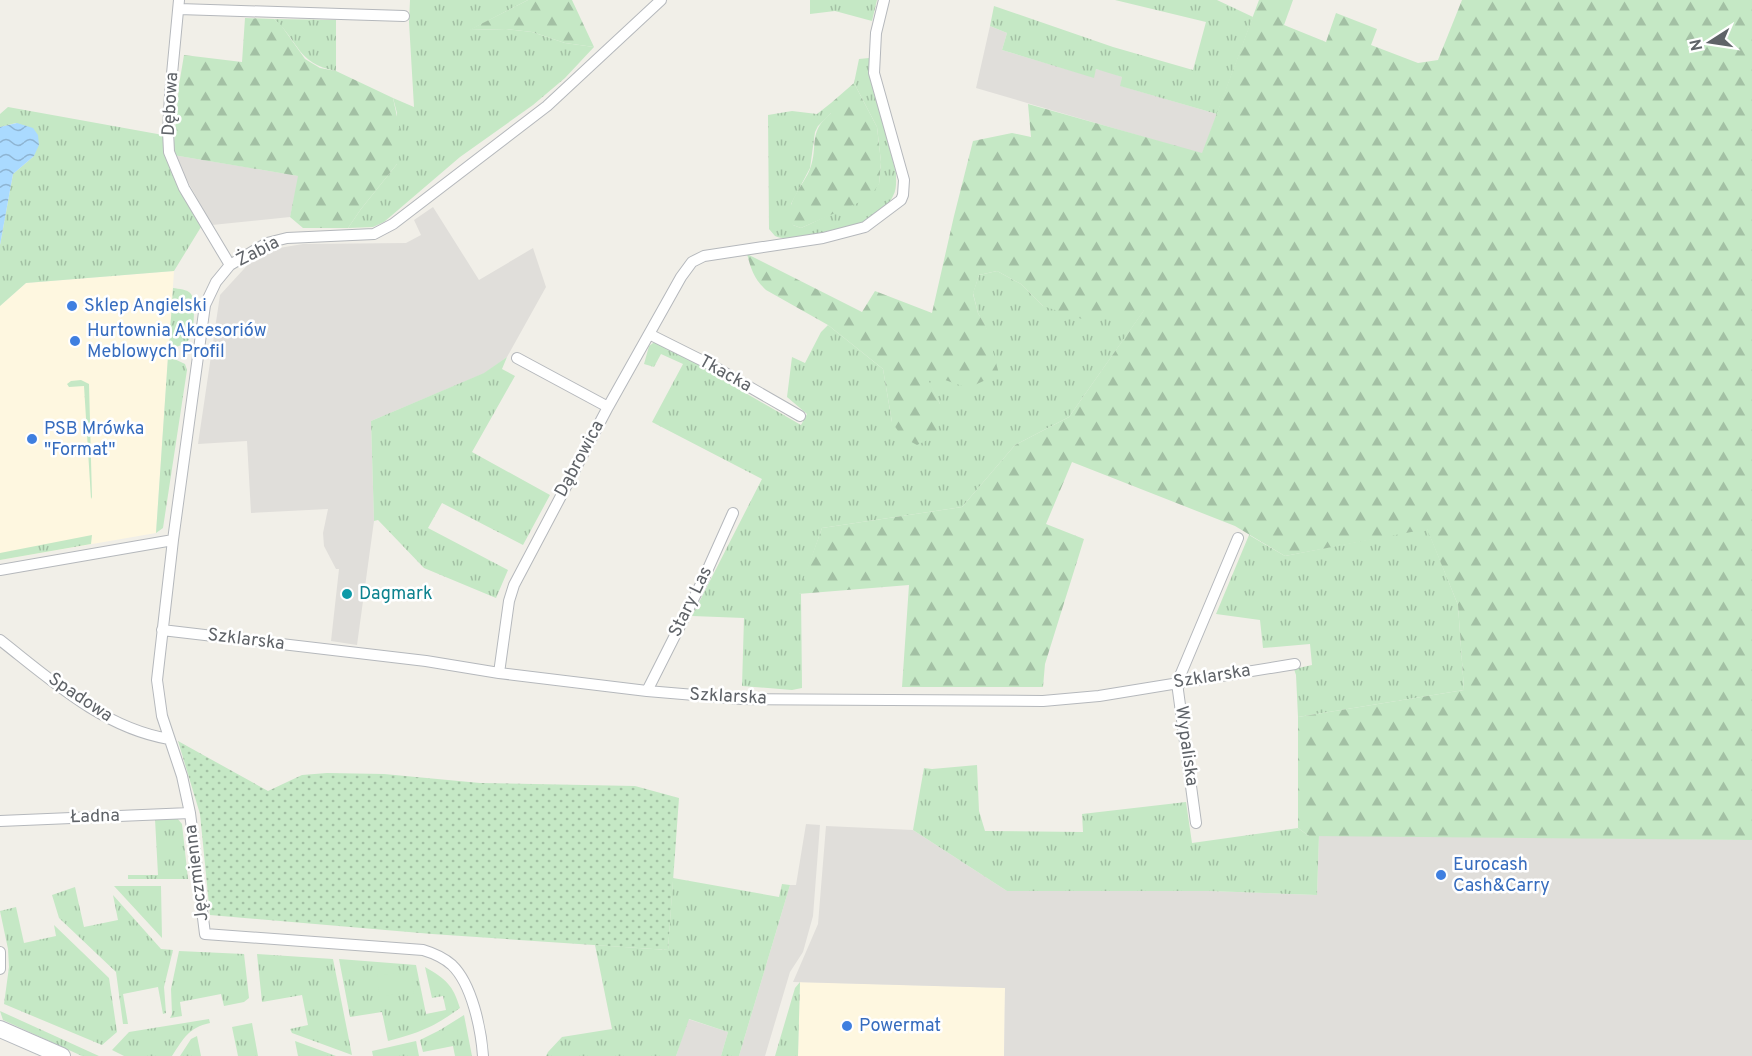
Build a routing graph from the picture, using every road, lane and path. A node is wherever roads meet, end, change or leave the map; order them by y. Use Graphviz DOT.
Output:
graph roads {
  1 [pos="661,0"];
  2 [pos="884,0"];
  3 [pos="179,4"];
  4 [pos="404,16"];
  5 [pos="230,265"];
  6 [pos="649,334"];
  7 [pos="517,358"];
  8 [pos="608,407"];
  9 [pos="800,416"];
  10 [pos="733,513"];
  11 [pos="1238,538"];
  12 [pos="173,540"];
  13 [pos="0,570"];
  14 [pos="162,630"];
  15 [pos="0,640"];
  16 [pos="1295,664"];
  17 [pos="499,673"];
  18 [pos="1177,683"];
  19 [pos="648,691"];
  20 [pos="169,739"];
  21 [pos="190,813"];
  22 [pos="0,821"];
  23 [pos="1196,823"];
  24 [pos="0,952"];
  25 [pos="0,969"];
  26 [pos="0,1029"];
  27 [pos="62,1056"];
  28 [pos="483,1056"];
  1 -- 5 [label="street, Żabia"];
  2 -- 6 [label="street, Dąbrowica"];
  3 -- 4 [label="street"];
  3 -- 5 [label="street, Dębowa"];
  5 -- 12 [label="street, Żabia"];
  6 -- 8 [label="street, Dąbrowica"];
  6 -- 9 [label="street, Tkacka"];
  7 -- 8 [label="street"];
  8 -- 17 [label="street, Dąbrowica"];
  10 -- 19 [label="street, Stary Las"];
  11 -- 18 [label="street, Wypaliska"];
  12 -- 13 [label="street"];
  12 -- 14 [label="street, Jęczmienna"];
  14 -- 17 [label="street, Szklarska"];
  14 -- 20 [label="street, Jęczmienna"];
  15 -- 20 [label="street, Spadowa"];
  16 -- 18 [label="street, Szklarska"];
  17 -- 19 [label="street, Szklarska"];
  18 -- 19 [label="street, Szklarska"];
  18 -- 23 [label="street, Wypaliska"];
  20 -- 21 [label="street, Jęczmienna"];
  21 -- 22 [label="street, Ładna"];
  21 -- 28 [label="street, Jęczmienna"];
  24 -- 25 [label="street"];
  26 -- 27 [label="street"];
}
